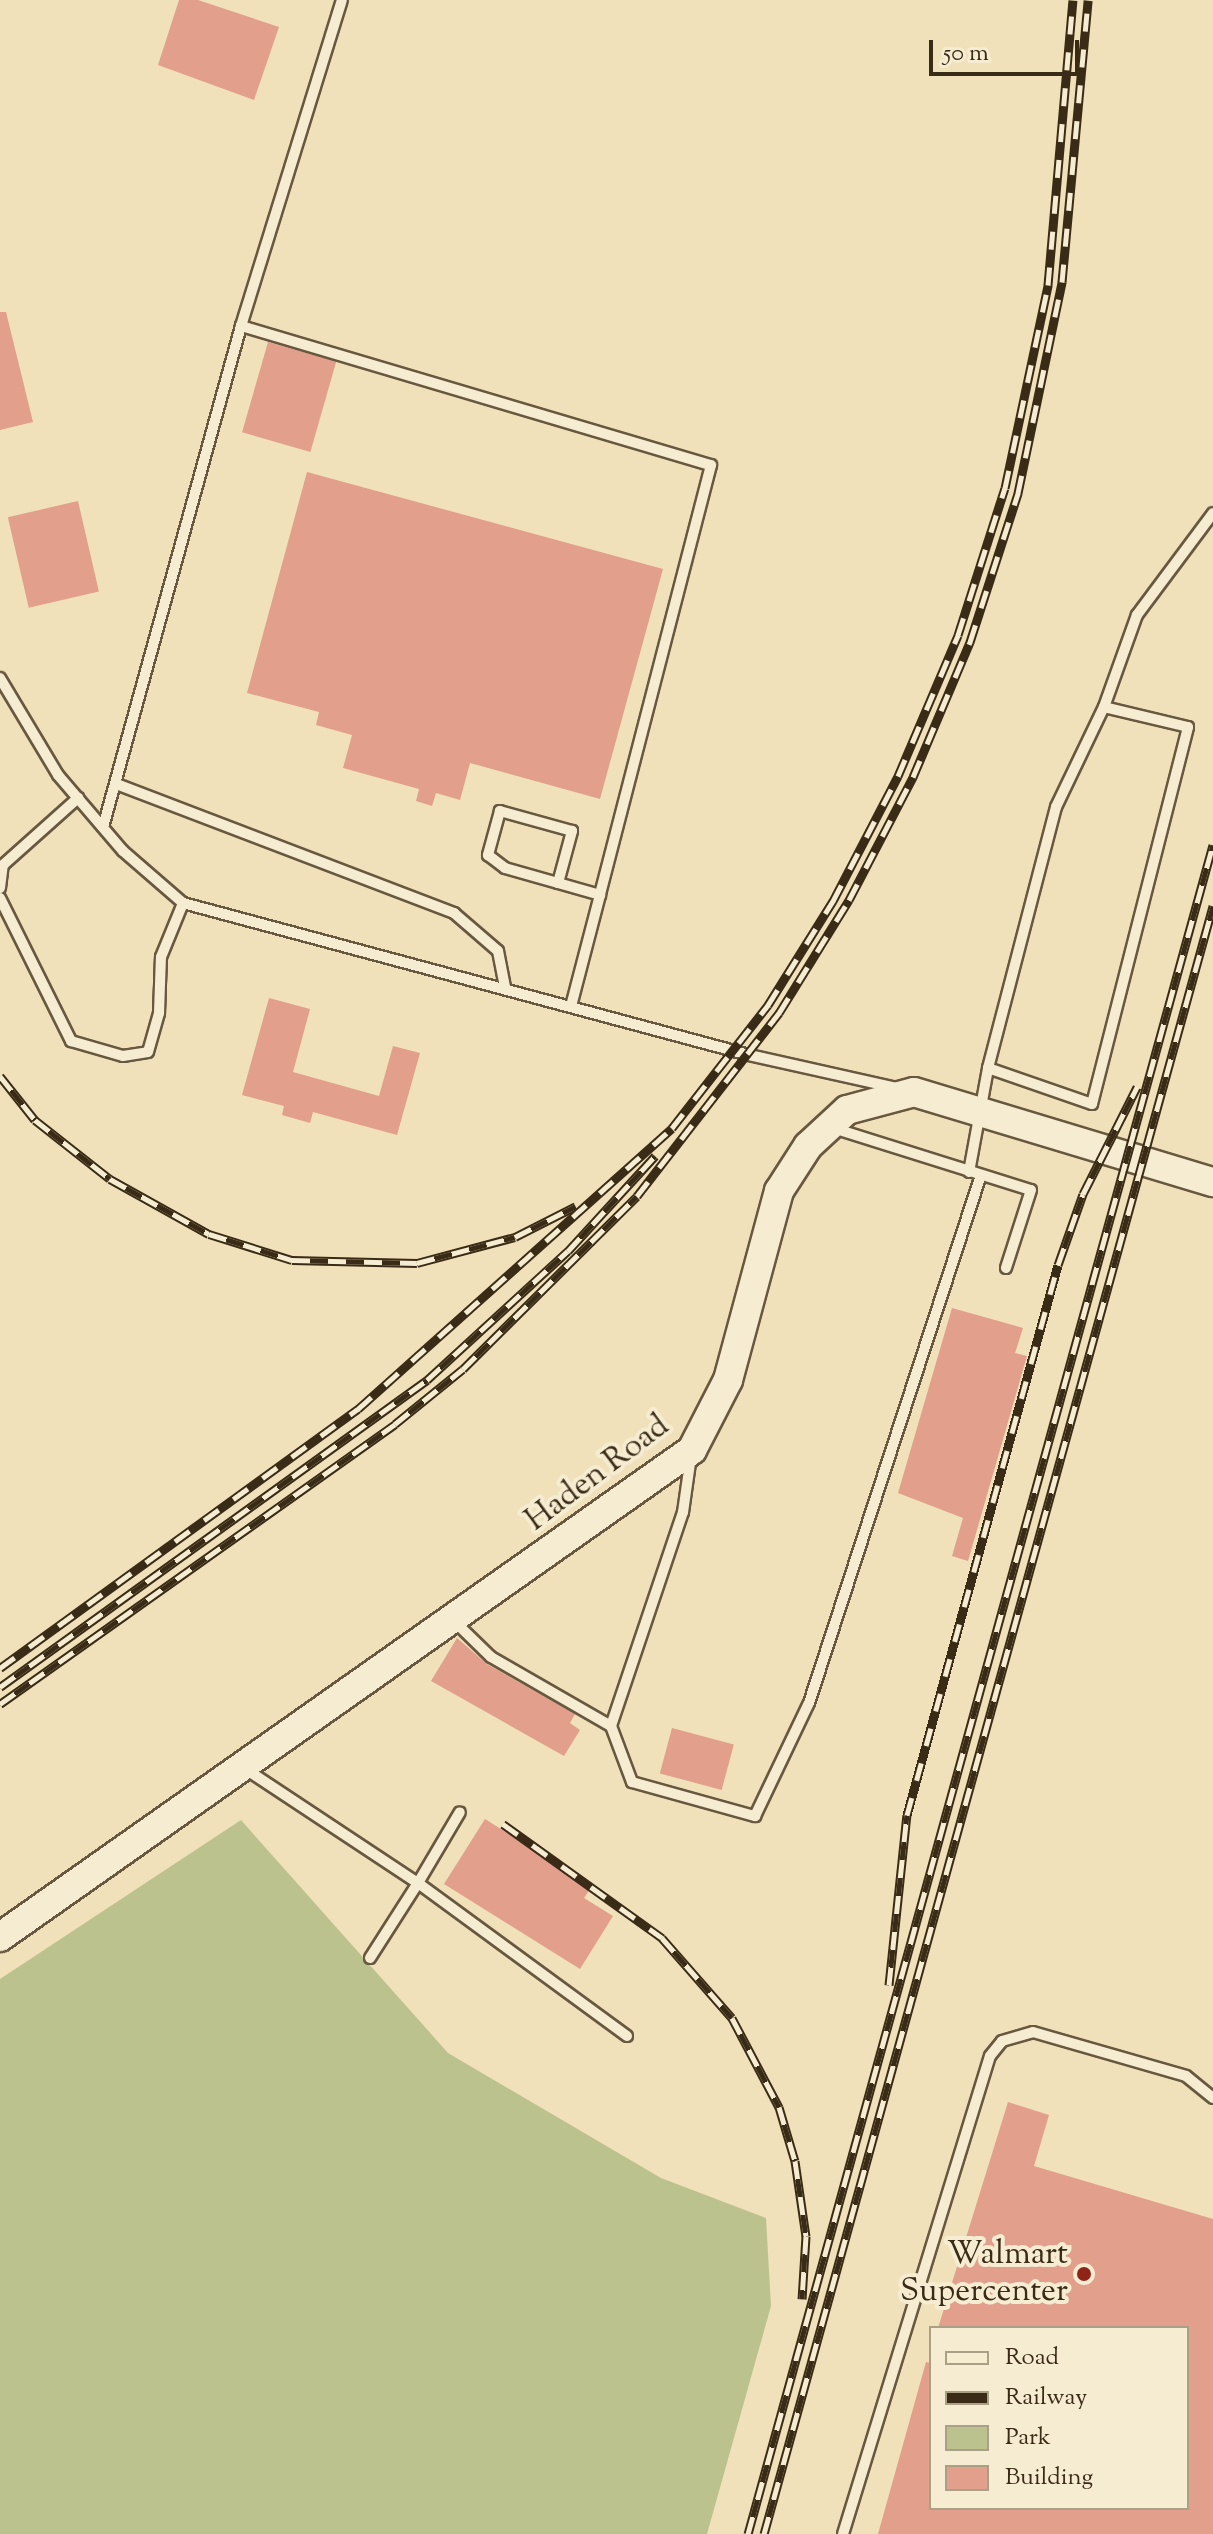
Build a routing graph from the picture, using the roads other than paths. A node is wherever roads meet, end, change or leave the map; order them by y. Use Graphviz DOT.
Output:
graph roads {
  1 [pos="342,0"];
  2 [pos="241,326"];
  3 [pos="1213,513"];
  4 [pos="0,678"];
  5 [pos="1104,707"];
  6 [pos="119,785"];
  7 [pos="78,798"];
  8 [pos="103,827"];
  9 [pos="558,883"];
  10 [pos="0,888"];
  11 [pos="600,895"];
  12 [pos="0,898"];
  13 [pos="183,903"];
  14 [pos="505,988"];
  15 [pos="571,1006"];
  16 [pos="988,1068"];
  17 [pos="914,1092"];
  18 [pos="981,1110"];
  19 [pos="827,1126"];
  20 [pos="969,1172"];
  21 [pos="981,1175"];
  22 [pos="1213,1182"];
  23 [pos="1006,1268"];
  24 [pos="692,1450"];
  25 [pos="453,1621"];
  26 [pos="611,1726"];
  27 [pos="243,1767"];
  28 [pos="460,1812"];
  29 [pos="418,1883"];
  30 [pos="0,1937"];
  31 [pos="370,1958"];
  32 [pos="627,2036"];
  33 [pos="1213,2098"];
  34 [pos="843,2534"];
  1 -- 2 [label="lane"];
  2 -- 6 [label="lane"];
  2 -- 11 [label="lane"];
  3 -- 5 [label="lane"];
  4 -- 7 [label="lane"];
  5 -- 16 [label="lane"];
  5 -- 16 [label="lane"];
  6 -- 8 [label="lane"];
  6 -- 14 [label="lane"];
  7 -- 8 [label="lane"];
  7 -- 10 [label="lane"];
  8 -- 13 [label="lane"];
  9 -- 9 [label="lane"];
  9 -- 11 [label="lane"];
  11 -- 15 [label="lane"];
  12 -- 13 [label="lane"];
  13 -- 14 [label="lane"];
  14 -- 15 [label="lane"];
  15 -- 17 [label="lane"];
  16 -- 18 [label="lane"];
  17 -- 18 [label="street, Haden Road"];
  17 -- 19 [label="street, Haden Road"];
  18 -- 20 [label="lane"];
  18 -- 22 [label="street, Haden Road"];
  19 -- 20 [label="lane"];
  19 -- 24 [label="street, Haden Road"];
  20 -- 21 [label="lane"];
  21 -- 23 [label="lane"];
  21 -- 26 [label="lane"];
  24 -- 25 [label="street, Haden Road"];
  24 -- 26 [label="lane"];
  25 -- 26 [label="lane"];
  25 -- 27 [label="street, Haden Road"];
  27 -- 29 [label="lane"];
  27 -- 30 [label="street, Haden Road"];
  28 -- 29 [label="lane"];
  29 -- 31 [label="lane"];
  29 -- 32 [label="lane"];
  33 -- 34 [label="lane"];
}
